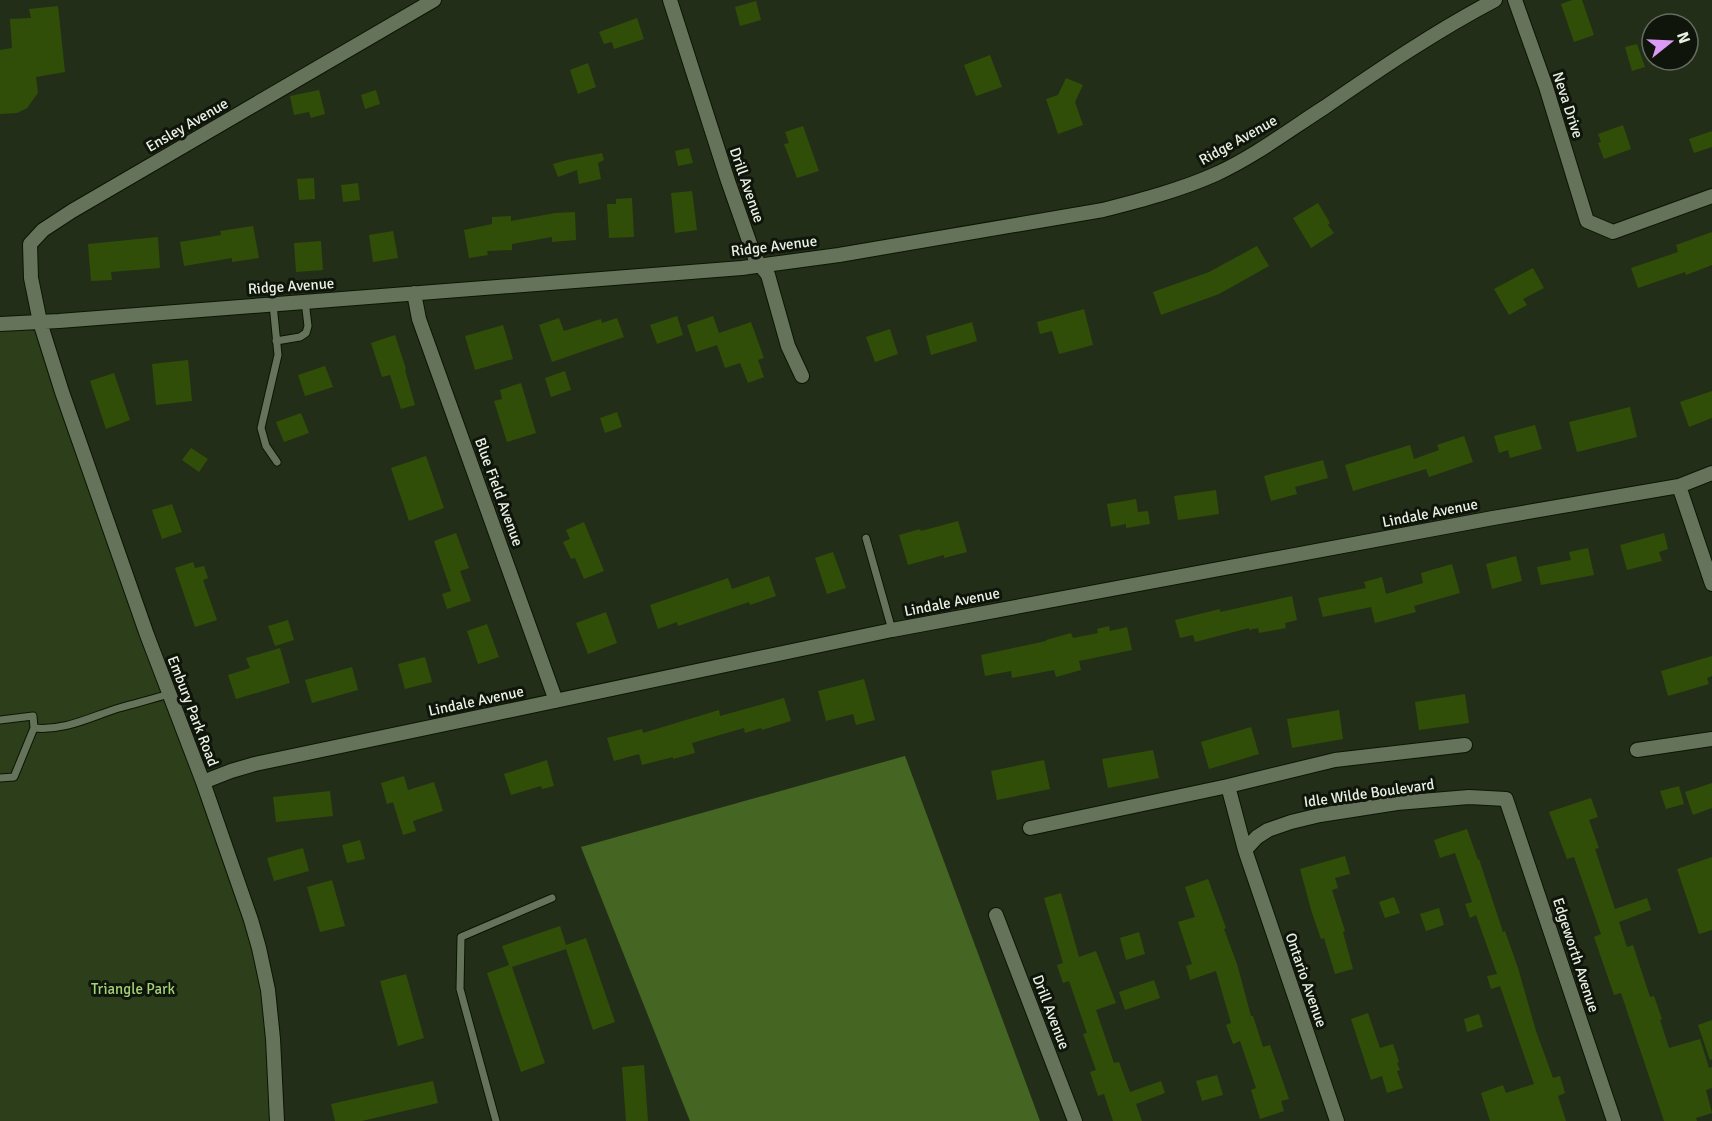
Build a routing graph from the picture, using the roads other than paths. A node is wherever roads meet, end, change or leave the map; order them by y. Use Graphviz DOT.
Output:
graph roads {
  1 [pos="434,0"];
  2 [pos="670,0"];
  3 [pos="1495,0"];
  4 [pos="1515,0"];
  5 [pos="1712,196"];
  6 [pos="761,265"];
  7 [pos="414,293"];
  8 [pos="304,301"];
  9 [pos="273,304"];
  10 [pos="40,322"];
  11 [pos="0,324"];
  12 [pos="276,340"];
  13 [pos="802,376"];
  14 [pos="277,462"];
  15 [pos="1712,473"];
  16 [pos="1679,486"];
  17 [pos="866,538"];
  18 [pos="1712,584"];
  19 [pos="892,630"];
  20 [pos="169,694"];
  21 [pos="556,702"];
  22 [pos="0,720"];
  23 [pos="34,728"];
  24 [pos="1712,739"];
  25 [pos="1465,745"];
  26 [pos="1637,750"];
  27 [pos="0,778"];
  28 [pos="203,782"];
  29 [pos="1228,786"];
  30 [pos="1506,799"];
  31 [pos="1030,828"];
  32 [pos="1245,850"];
  33 [pos="552,898"];
  34 [pos="996,915"];
  35 [pos="277,1121"];
  36 [pos="496,1121"];
  37 [pos="1075,1121"];
  38 [pos="1336,1121"];
  39 [pos="1614,1121"];
  1 -- 10 [label="street, Ensley Avenue"];
  2 -- 6 [label="street, Drill Avenue"];
  3 -- 6 [label="street, Ridge Avenue"];
  4 -- 5 [label="street, Neva Drive"];
  6 -- 7 [label="street, Ridge Avenue"];
  6 -- 13 [label="street, Drill Avenue"];
  7 -- 8 [label="street, Ridge Avenue"];
  7 -- 21 [label="street, Blue Field Avenue"];
  8 -- 9 [label="street, Ridge Avenue"];
  8 -- 12 [label="lane"];
  9 -- 10 [label="street, Ridge Avenue"];
  9 -- 12 [label="lane"];
  10 -- 11 [label="street, Ridge Avenue"];
  10 -- 20 [label="street, Embury Park Road"];
  12 -- 14 [label="lane"];
  15 -- 16 [label="street, Lindale Avenue"];
  16 -- 18 [label="street"];
  16 -- 19 [label="street, Lindale Avenue"];
  17 -- 19 [label="lane"];
  19 -- 21 [label="street, Lindale Avenue"];
  20 -- 23 [label="lane"];
  20 -- 28 [label="street, Embury Park Road"];
  21 -- 28 [label="street, Lindale Avenue"];
  22 -- 23 [label="lane"];
  23 -- 27 [label="lane"];
  24 -- 26 [label="street"];
  25 -- 29 [label="street"];
  28 -- 35 [label="street, Embury Park Road"];
  29 -- 31 [label="street"];
  29 -- 32 [label="street, Ontario Avenue"];
  30 -- 32 [label="street, Idle Wilde Boulevard"];
  30 -- 39 [label="street, Edgeworth Avenue"];
  32 -- 38 [label="street, Ontario Avenue"];
  33 -- 36 [label="lane"];
  34 -- 37 [label="street, Drill Avenue"];
}
